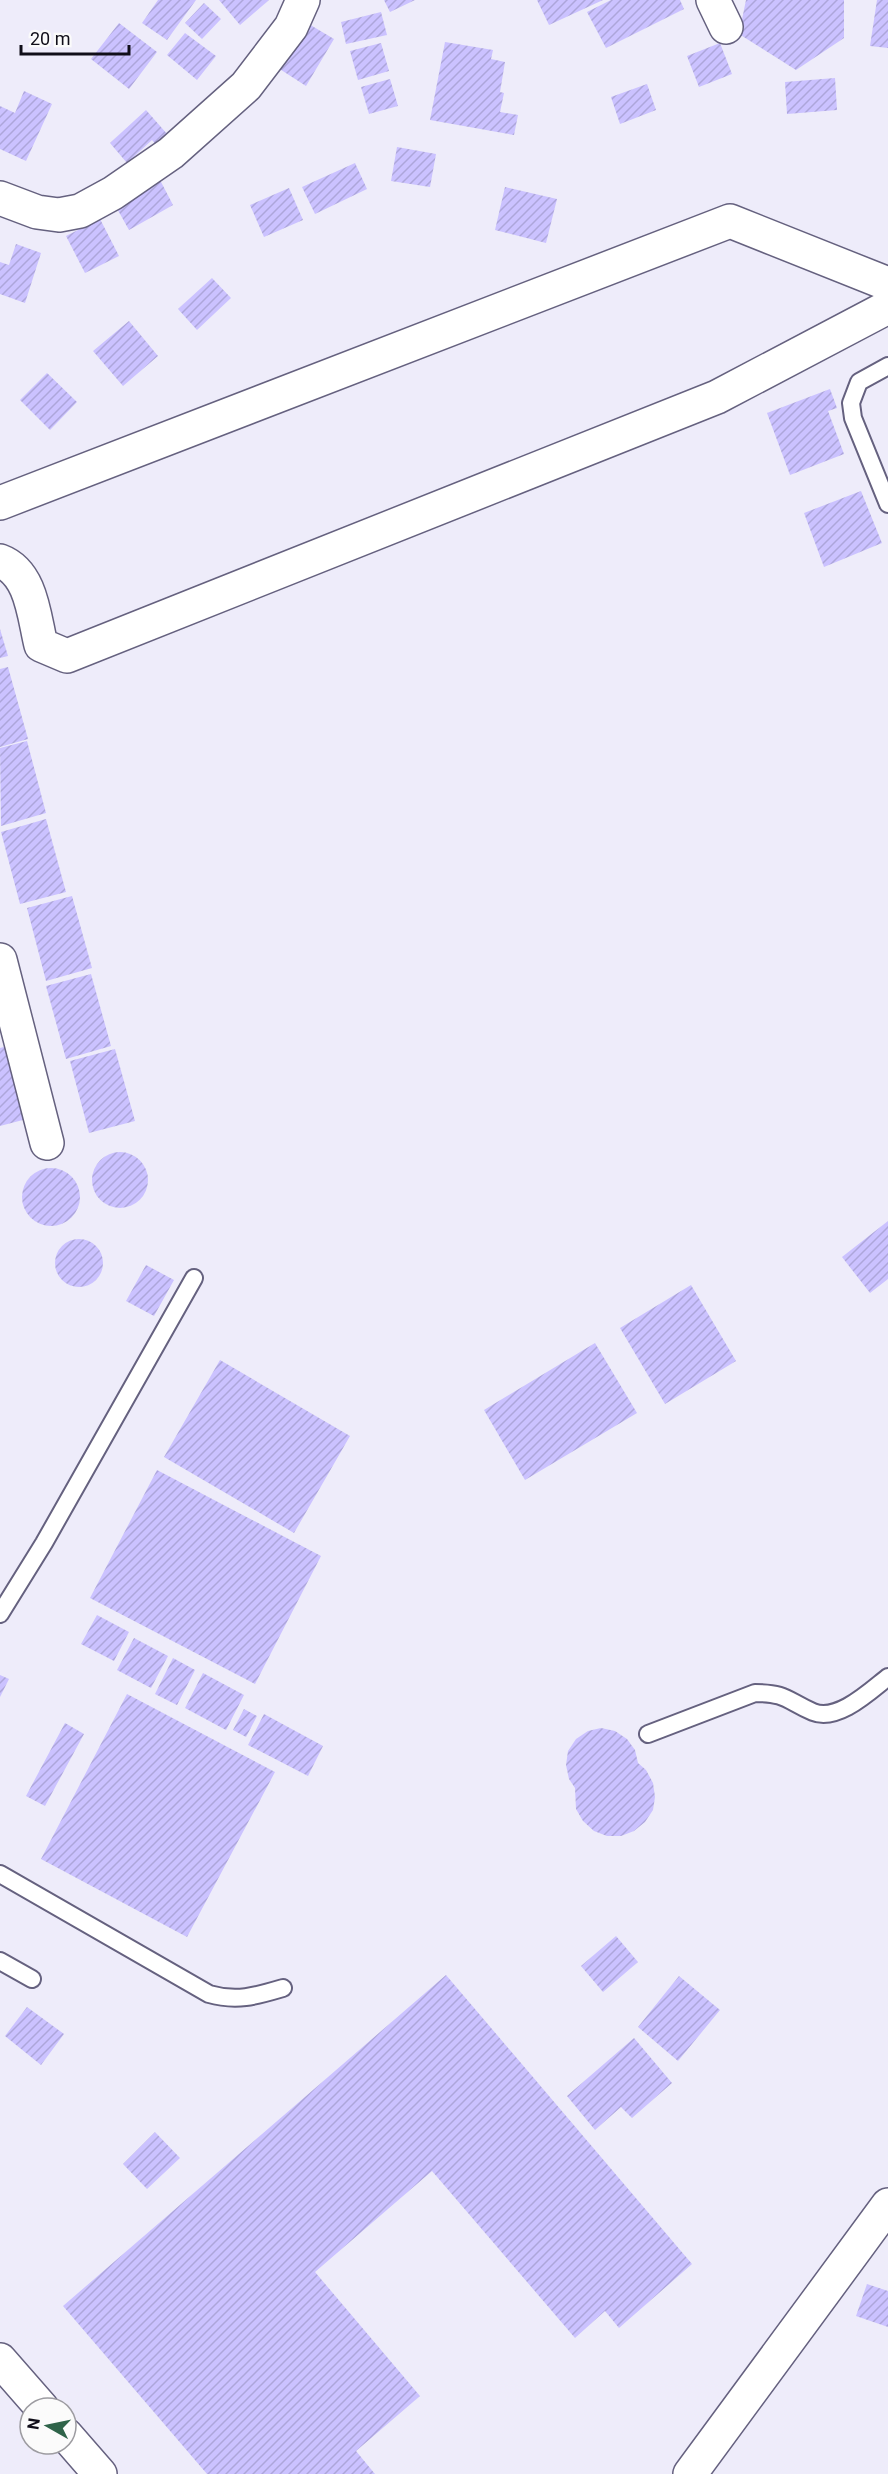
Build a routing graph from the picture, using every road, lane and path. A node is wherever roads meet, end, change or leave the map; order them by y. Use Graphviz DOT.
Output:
graph roads {
  1 [pos="303,0"];
  2 [pos="0,198"];
  3 [pos="888,284"];
  4 [pos="888,307"];
  5 [pos="888,366"];
  6 [pos="0,503"];
  7 [pos="888,504"];
  8 [pos="0,561"];
  9 [pos="0,960"];
  10 [pos="46,1143"];
  11 [pos="194,1278"];
  12 [pos="0,1614"];
  13 [pos="888,1677"];
  14 [pos="648,1734"];
  15 [pos="0,1874"];
  16 [pos="0,1961"];
  17 [pos="32,1979"];
  18 [pos="283,1988"];
  19 [pos="888,2205"];
  20 [pos="0,2360"];
  21 [pos="32,2396"];
  22 [pos="78,2449"];
  23 [pos="100,2474"];
  24 [pos="690,2474"];
  1 -- 2 [label="street"];
  3 -- 6 [label="street"];
  4 -- 8 [label="street"];
  5 -- 7 [label="lane"];
  9 -- 10 [label="street"];
  11 -- 12 [label="lane"];
  13 -- 14 [label="lane"];
  15 -- 18 [label="lane"];
  16 -- 17 [label="lane"];
  19 -- 24 [label="street"];
  20 -- 21 [label="street"];
  22 -- 23 [label="street"];
}
